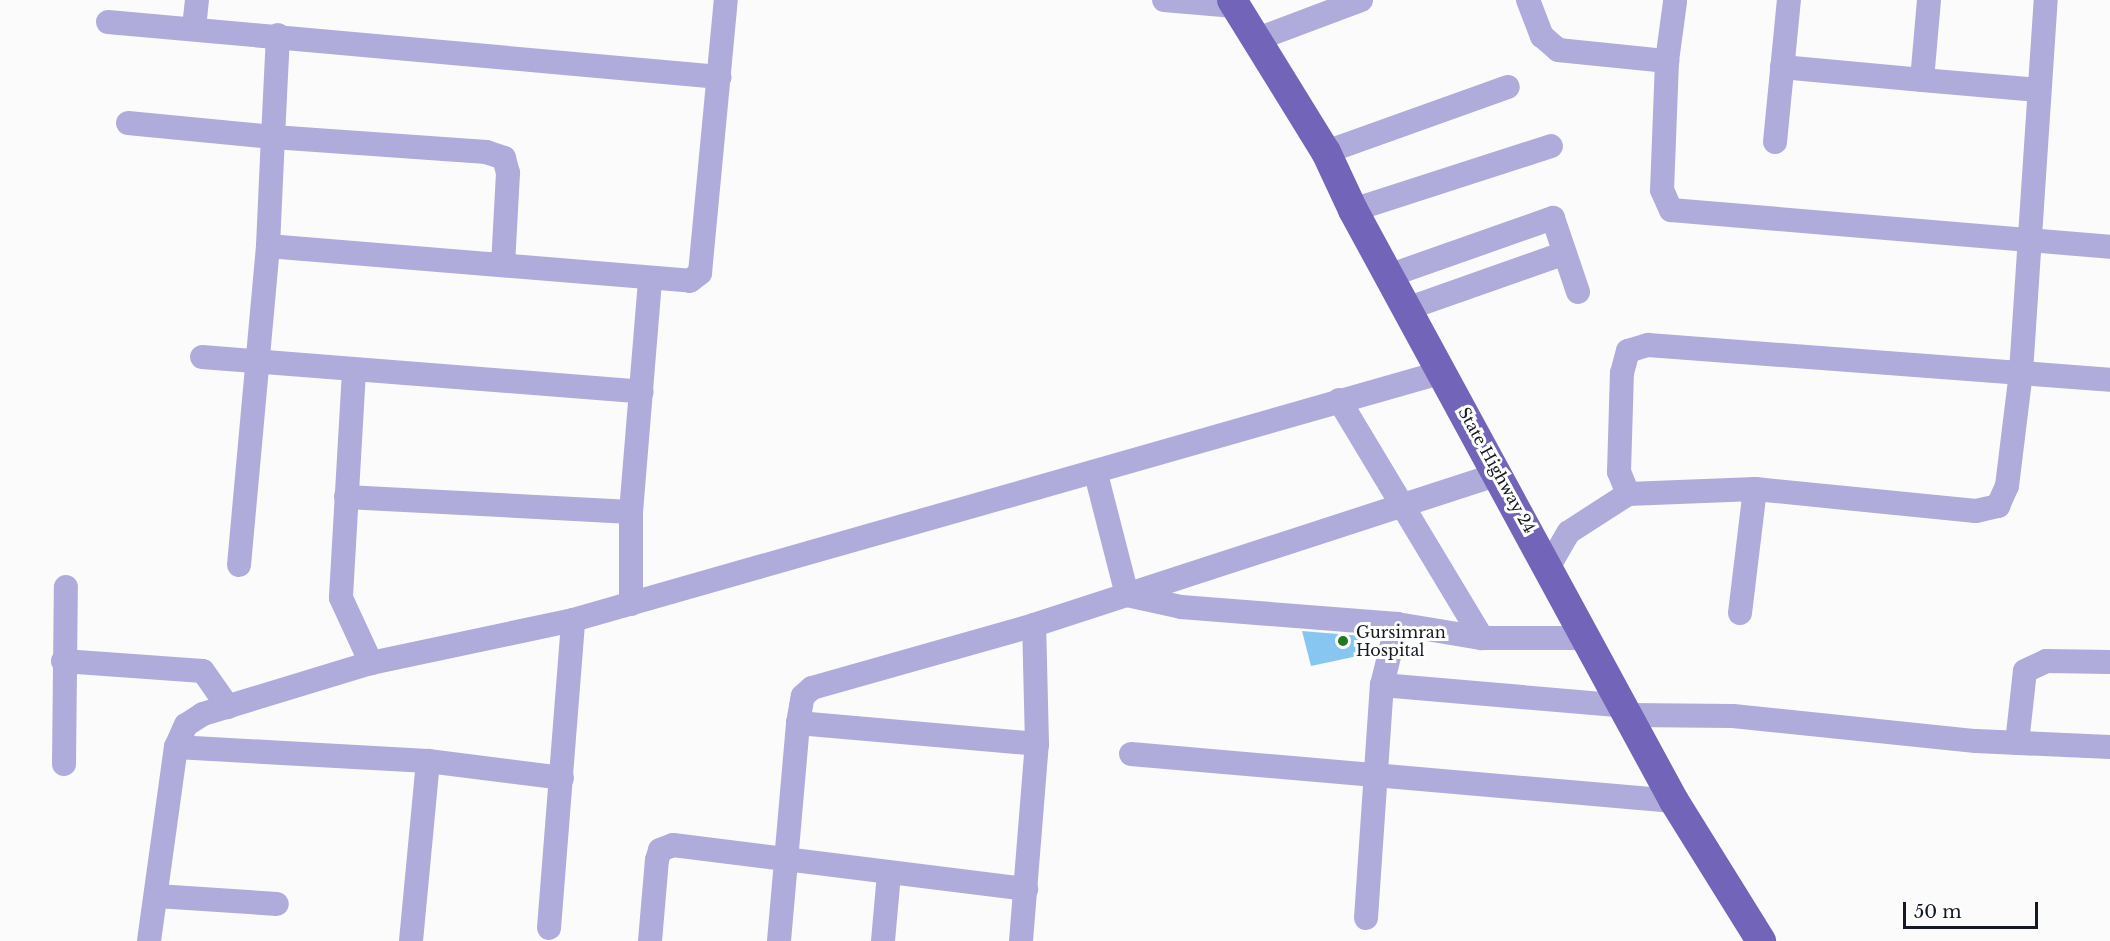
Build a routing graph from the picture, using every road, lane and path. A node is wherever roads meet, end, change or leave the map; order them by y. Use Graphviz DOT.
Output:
graph roads {
  1 [pos="197,0"];
  2 [pos="726,0"];
  3 [pos="1164,0"];
  4 [pos="1361,0"];
  5 [pos="1528,0"];
  6 [pos="1789,0"];
  7 [pos="1929,0"];
  8 [pos="2046,0"];
  9 [pos="1675,2"];
  10 [pos="1234,3"];
  11 [pos="108,22"];
  12 [pos="194,28"];
  13 [pos="278,35"];
  14 [pos="1260,39"];
  15 [pos="1667,61"];
  16 [pos="1782,67"];
  17 [pos="720,77"];
  18 [pos="1922,80"];
  19 [pos="1508,87"];
  20 [pos="2038,90"];
  21 [pos="128,123"];
  22 [pos="273,137"];
  23 [pos="1775,141"];
  24 [pos="1551,146"];
  25 [pos="1326,152"];
  26 [pos="1353,210"];
  27 [pos="2028,241"];
  28 [pos="268,246"];
  29 [pos="2110,247"];
  30 [pos="1565,253"];
  31 [pos="503,264"];
  32 [pos="1388,276"];
  33 [pos="650,279"];
  34 [pos="1578,292"];
  35 [pos="1408,308"];
  36 [pos="202,357"];
  37 [pos="256,363"];
  38 [pos="354,372"];
  39 [pos="1443,372"];
  40 [pos="2021,372"];
  41 [pos="2110,380"];
  42 [pos="642,392"];
  43 [pos="1339,400"];
  44 [pos="1096,474"];
  45 [pos="1499,474"];
  46 [pos="1755,489"];
  47 [pos="1628,494"];
  48 [pos="346,497"];
  49 [pos="1401,506"];
  50 [pos="631,512"];
  51 [pos="239,565"];
  52 [pos="1549,566"];
  53 [pos="66,587"];
  54 [pos="1127,595"];
  55 [pos="631,604"];
  56 [pos="1740,613"];
  57 [pos="573,620"];
  58 [pos="1397,624"];
  59 [pos="1034,625"];
  60 [pos="1482,638"];
  61 [pos="1588,638"];
  62 [pos="63,661"];
  63 [pos="2110,662"];
  64 [pos="371,663"];
  65 [pos="1382,685"];
  66 [pos="228,707"];
  67 [pos="1627,711"];
  68 [pos="798,723"];
  69 [pos="2017,743"];
  70 [pos="1037,744"];
  71 [pos="176,747"];
  72 [pos="2110,747"];
  73 [pos="1131,754"];
  74 [pos="428,761"];
  75 [pos="64,764"];
  76 [pos="1375,771"];
  77 [pos="562,778"];
  78 [pos="1674,801"];
  79 [pos="787,863"];
  80 [pos="889,874"];
  81 [pos="1026,889"];
  82 [pos="157,896"];
  83 [pos="277,904"];
  84 [pos="1366,918"];
  85 [pos="549,928"];
  86 [pos="149,941"];
  87 [pos="411,941"];
  88 [pos="650,941"];
  89 [pos="779,941"];
  90 [pos="883,941"];
  91 [pos="1021,941"];
  92 [pos="1761,941"];
  1 -- 12 [label="street"];
  2 -- 17 [label="street"];
  3 -- 10 [label="street"];
  4 -- 14 [label="street"];
  5 -- 15 [label="street"];
  6 -- 16 [label="street"];
  7 -- 18 [label="street"];
  8 -- 20 [label="street"];
  9 -- 15 [label="street"];
  10 -- 14 [label="main road, State Highway 24"];
  11 -- 12 [label="street"];
  12 -- 13 [label="street"];
  13 -- 17 [label="street"];
  13 -- 22 [label="street"];
  14 -- 25 [label="main road, State Highway 24"];
  15 -- 27 [label="street"];
  16 -- 18 [label="street"];
  16 -- 23 [label="street"];
  17 -- 33 [label="street"];
  18 -- 20 [label="street"];
  19 -- 25 [label="street"];
  20 -- 27 [label="street"];
  21 -- 22 [label="street"];
  22 -- 28 [label="street"];
  22 -- 31 [label="street"];
  24 -- 26 [label="street"];
  25 -- 26 [label="main road, State Highway 24"];
  26 -- 32 [label="main road, State Highway 24"];
  27 -- 29 [label="street"];
  27 -- 40 [label="street"];
  28 -- 31 [label="street"];
  28 -- 37 [label="street"];
  30 -- 32 [label="street"];
  30 -- 34 [label="street"];
  30 -- 35 [label="street"];
  31 -- 33 [label="street"];
  32 -- 35 [label="main road, State Highway 24"];
  33 -- 42 [label="street"];
  35 -- 39 [label="main road, State Highway 24"];
  36 -- 37 [label="street"];
  37 -- 38 [label="street"];
  37 -- 51 [label="street"];
  38 -- 42 [label="street"];
  38 -- 48 [label="street"];
  39 -- 43 [label="street"];
  39 -- 45 [label="main road, State Highway 24"];
  40 -- 41 [label="street"];
  40 -- 46 [label="street"];
  40 -- 47 [label="street"];
  42 -- 50 [label="street"];
  43 -- 44 [label="street"];
  43 -- 49 [label="street"];
  44 -- 54 [label="street"];
  44 -- 55 [label="street"];
  45 -- 49 [label="street"];
  45 -- 52 [label="main road, State Highway 24"];
  46 -- 47 [label="street"];
  46 -- 56 [label="street"];
  47 -- 52 [label="street"];
  48 -- 50 [label="street"];
  48 -- 64 [label="street"];
  49 -- 54 [label="street"];
  49 -- 60 [label="street"];
  50 -- 55 [label="street"];
  52 -- 61 [label="main road, State Highway 24"];
  53 -- 62 [label="street"];
  54 -- 58 [label="street"];
  54 -- 59 [label="street"];
  55 -- 57 [label="street"];
  57 -- 64 [label="street"];
  57 -- 77 [label="street"];
  58 -- 60 [label="street"];
  58 -- 65 [label="street"];
  59 -- 68 [label="street"];
  59 -- 70 [label="street"];
  60 -- 61 [label="street"];
  61 -- 67 [label="main road, State Highway 24"];
  62 -- 66 [label="street"];
  62 -- 75 [label="street"];
  63 -- 69 [label="street"];
  64 -- 66 [label="street"];
  65 -- 67 [label="street"];
  65 -- 76 [label="street"];
  66 -- 71 [label="street"];
  67 -- 69 [label="street"];
  67 -- 78 [label="main road, State Highway 24"];
  68 -- 70 [label="street"];
  68 -- 79 [label="street"];
  69 -- 72 [label="street"];
  70 -- 81 [label="street"];
  71 -- 74 [label="street"];
  71 -- 82 [label="street"];
  73 -- 76 [label="street"];
  74 -- 77 [label="street"];
  74 -- 87 [label="street"];
  76 -- 78 [label="street"];
  76 -- 84 [label="street"];
  77 -- 85 [label="street"];
  78 -- 92 [label="main road, State Highway 24"];
  79 -- 80 [label="street"];
  79 -- 88 [label="street"];
  79 -- 89 [label="street"];
  80 -- 81 [label="street"];
  80 -- 90 [label="street"];
  81 -- 91 [label="street"];
  82 -- 83 [label="street"];
  82 -- 86 [label="street"];
}
